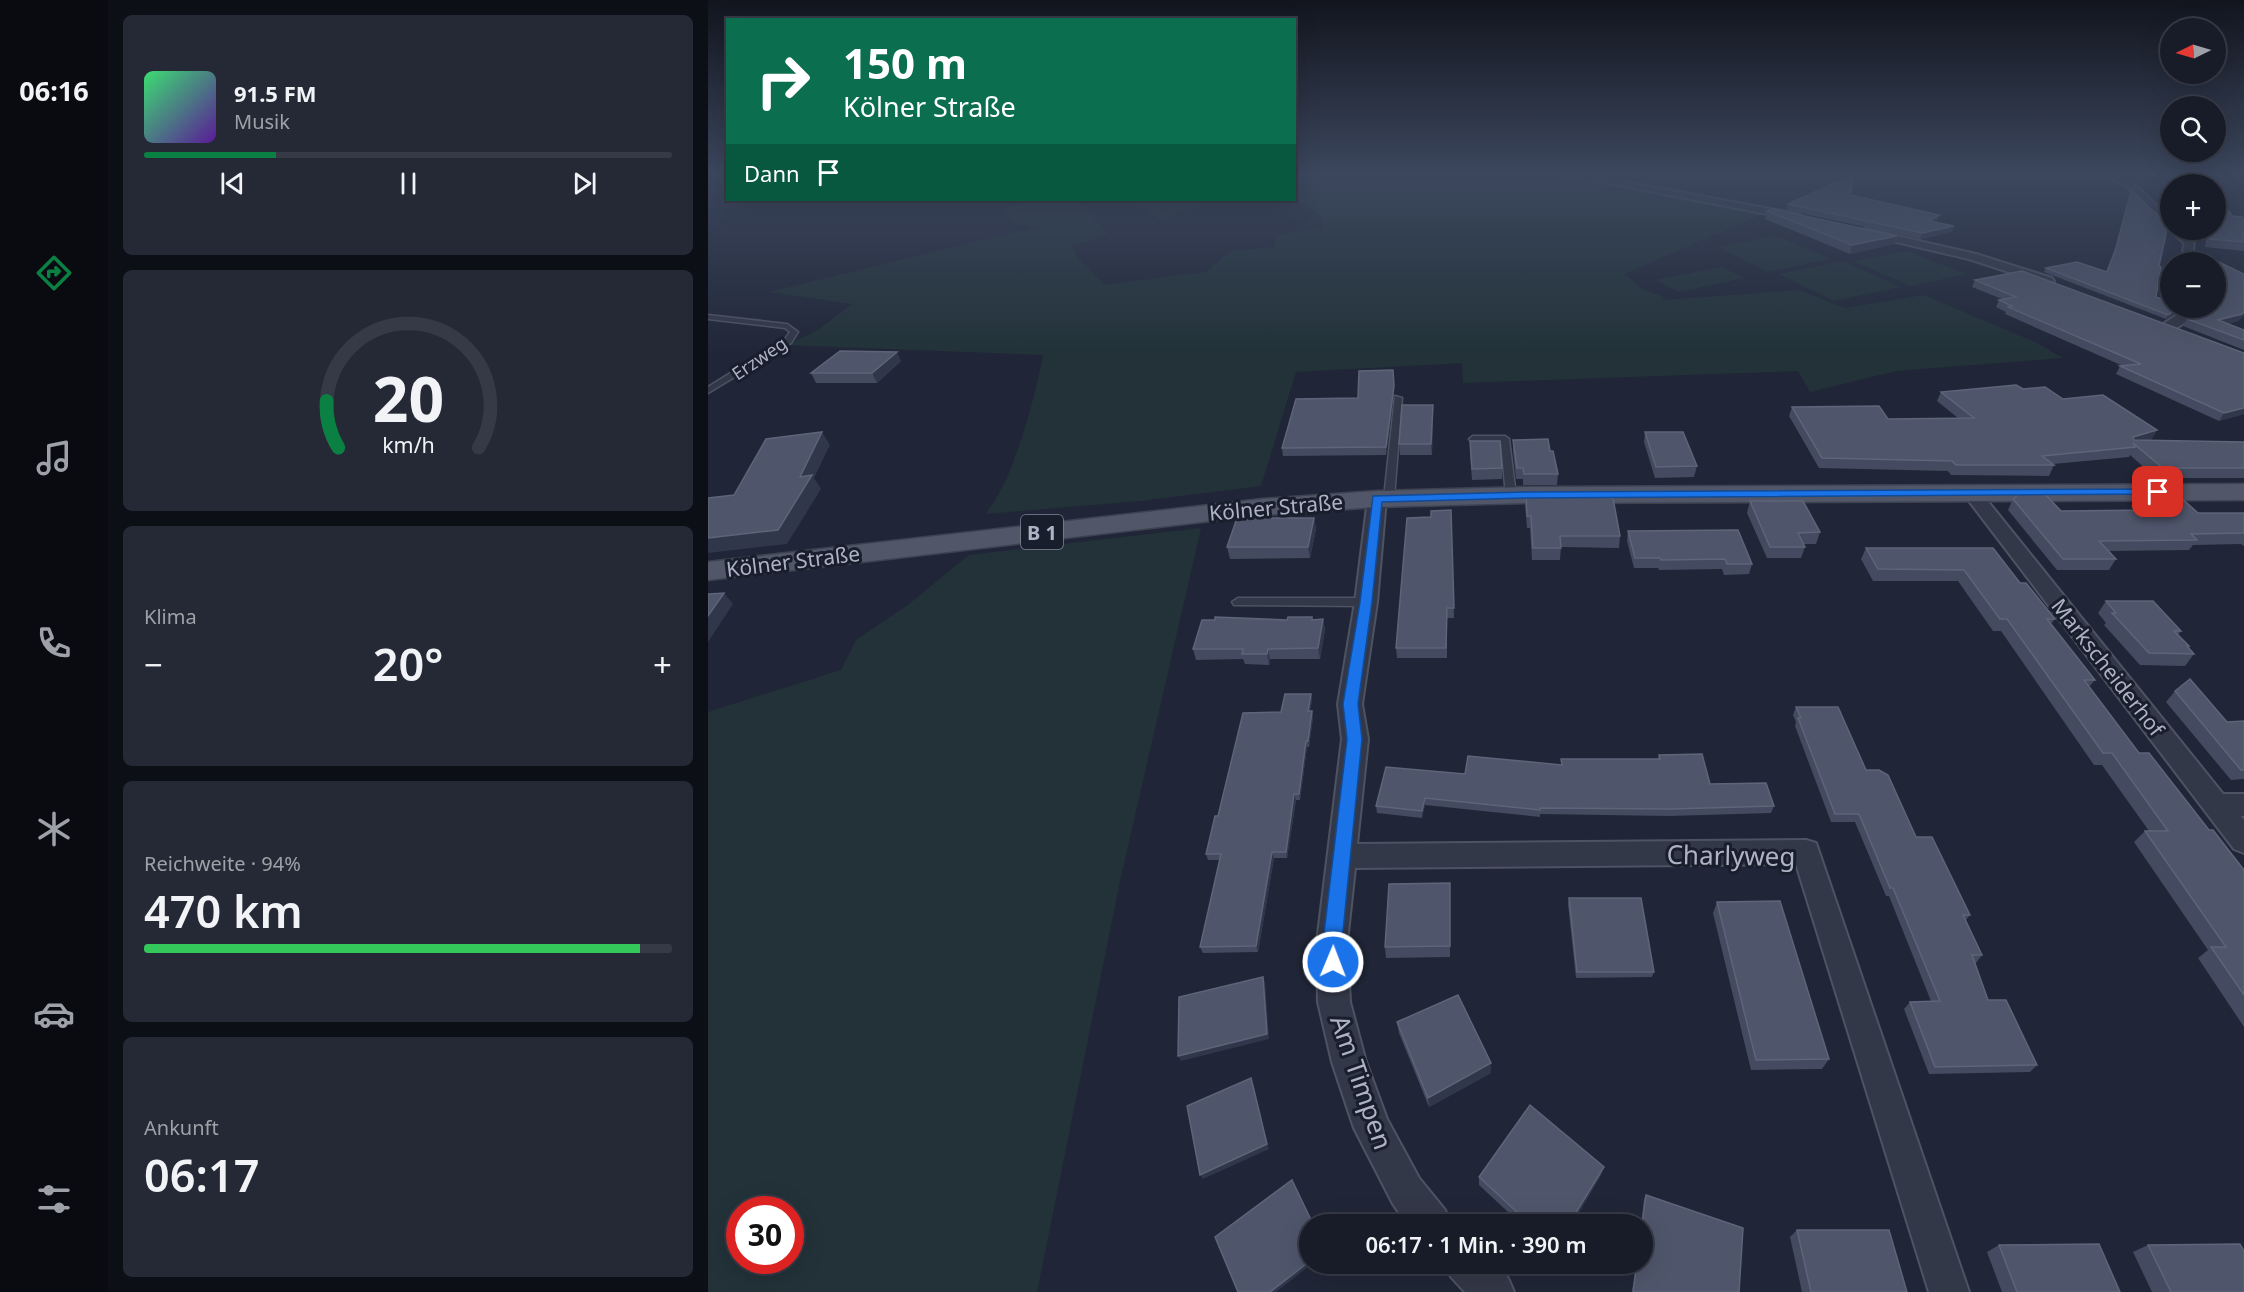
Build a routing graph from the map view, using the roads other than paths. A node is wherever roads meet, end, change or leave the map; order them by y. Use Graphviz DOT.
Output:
graph roads {
  1 [pos="1876,234"];
  2 [pos="2062,286"];
  3 [pos="708,317"];
  4 [pos="2182,318"];
  5 [pos="2189,335"];
  6 [pos="708,391"];
  7 [pos="1398,398"];
  8 [pos="1473,439"];
  9 [pos="2244,492"];
  10 [pos="1972,493"];
  11 [pos="1511,496"];
  12 [pos="1383,499"];
  13 [pos="708,571"];
  14 [pos="1238,602"];
  15 [pos="1366,602"];
  16 [pos="2216,805"];
  17 [pos="2244,805"];
  18 [pos="2244,841"];
  19 [pos="1341,856"];
  20 [pos="1423,1214"];
  21 [pos="1476,1274"];
  22 [pos="1494,1292"];
  23 [pos="1949,1292"];
  1 -- 2 [label="street"];
  3 -- 6 [label="lane, Erzweg"];
  4 -- 5 [label="street"];
  7 -- 12 [label="lane"];
  8 -- 11 [label="lane"];
  9 -- 10 [label="main road, Kölner Straße / B 1"];
  10 -- 11 [label="main road, Kölner Straße / B 1"];
  10 -- 16 [label="street, Markscheiderhof"];
  11 -- 12 [label="main road, Kölner Straße / B 1"];
  12 -- 13 [label="main road, Kölner Straße / B 1"];
  12 -- 15 [label="street, Am Timpen"];
  14 -- 15 [label="lane"];
  15 -- 19 [label="street, Am Timpen"];
  16 -- 17 [label="street"];
  16 -- 18 [label="street, Markscheiderhof"];
  19 -- 20 [label="street, Am Timpen"];
  19 -- 23 [label="street, Charlyweg"];
  21 -- 22 [label="street"];
}
